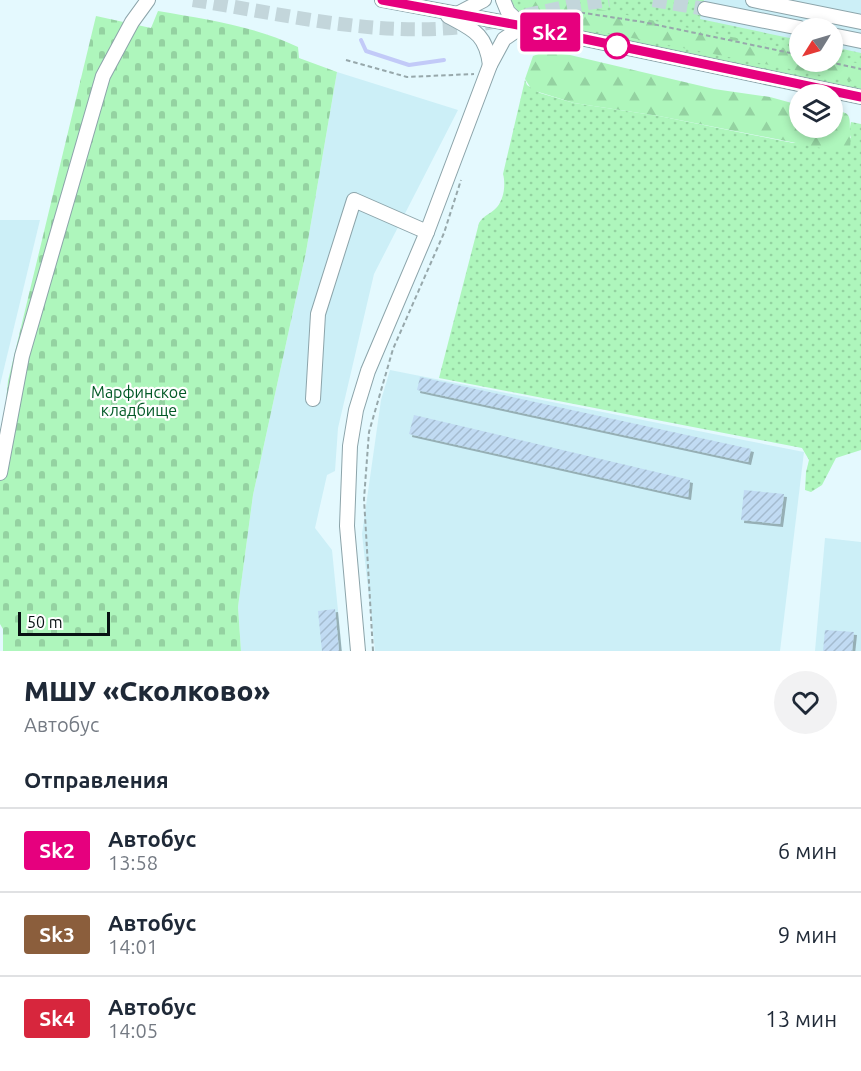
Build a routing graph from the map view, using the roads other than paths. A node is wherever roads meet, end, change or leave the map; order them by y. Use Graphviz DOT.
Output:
graph roads {
  1 [pos="148,0"];
  2 [pos="382,0"];
  3 [pos="484,0"];
  4 [pos="503,0"];
  5 [pos="753,0"];
  6 [pos="705,9"];
  7 [pos="438,10"];
  8 [pos="457,14"];
  9 [pos="861,22"];
  10 [pos="523,26"];
  11 [pos="789,26"];
  12 [pos="843,37"];
  13 [pos="861,41"];
  14 [pos="485,69"];
  15 [pos="861,97"];
  16 [pos="428,231"];
  17 [pos="313,399"];
  18 [pos="0,473"];
  19 [pos="358,651"];
  1 -- 18 [label="street"];
  2 -- 7 [label="street"];
  3 -- 8 [label="street"];
  4 -- 10 [label="street"];
  5 -- 9 [label="street"];
  6 -- 11 [label="street"];
  7 -- 8 [label="street"];
  7 -- 14 [label="street"];
  8 -- 10 [label="street"];
  10 -- 14 [label="street"];
  10 -- 15 [label="street"];
  12 -- 13 [label="street"];
  14 -- 16 [label="street"];
  16 -- 17 [label="street"];
  16 -- 19 [label="street"];
}
